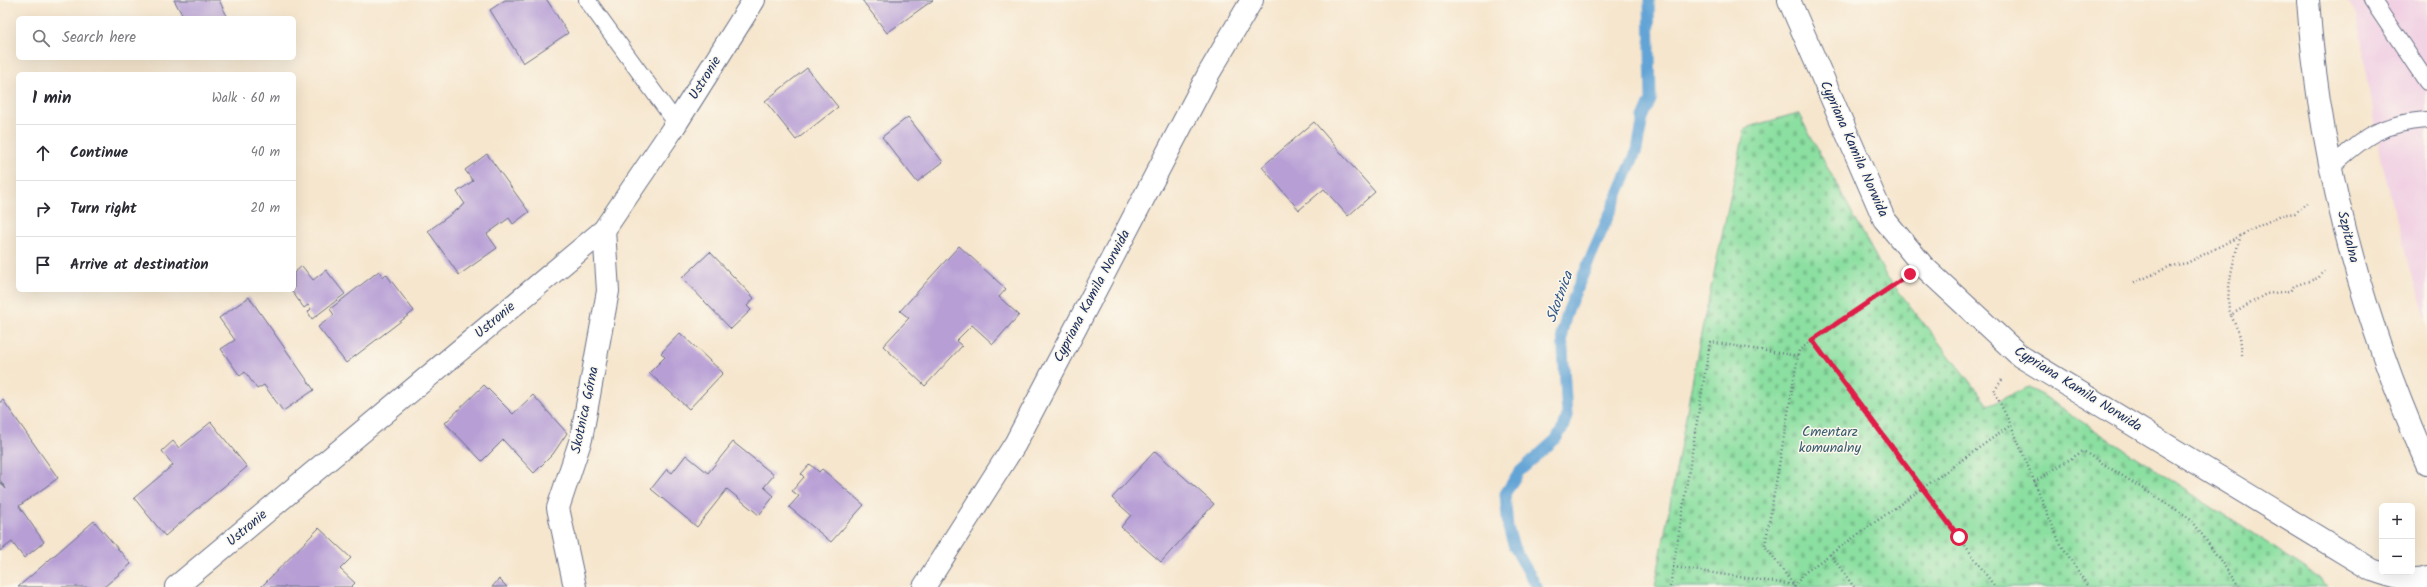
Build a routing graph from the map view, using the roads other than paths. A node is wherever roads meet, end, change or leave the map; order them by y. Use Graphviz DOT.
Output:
graph roads {
  1 [pos="587,0"];
  2 [pos="754,0"];
  3 [pos="1252,0"];
  4 [pos="1789,0"];
  5 [pos="2308,0"];
  6 [pos="2372,0"];
  7 [pos="2427,82"];
  8 [pos="2427,120"];
  9 [pos="677,124"];
  10 [pos="2330,167"];
  11 [pos="604,230"];
  12 [pos="2427,464"];
  13 [pos="2427,578"];
  14 [pos="176,587"];
  15 [pos="575,587"];
  16 [pos="924,587"];
  1 -- 9 [label="lane"];
  2 -- 9 [label="street, Ustronie"];
  3 -- 16 [label="street, Cypriana Kamila Norwida"];
  4 -- 13 [label="street, Cypriana Kamila Norwida"];
  5 -- 10 [label="street, Szpitalna"];
  6 -- 7 [label="lane"];
  8 -- 10 [label="lane"];
  9 -- 11 [label="street, Ustronie"];
  10 -- 12 [label="street, Szpitalna"];
  11 -- 14 [label="street, Ustronie"];
  11 -- 15 [label="street, Skotnica Górna"];
}
